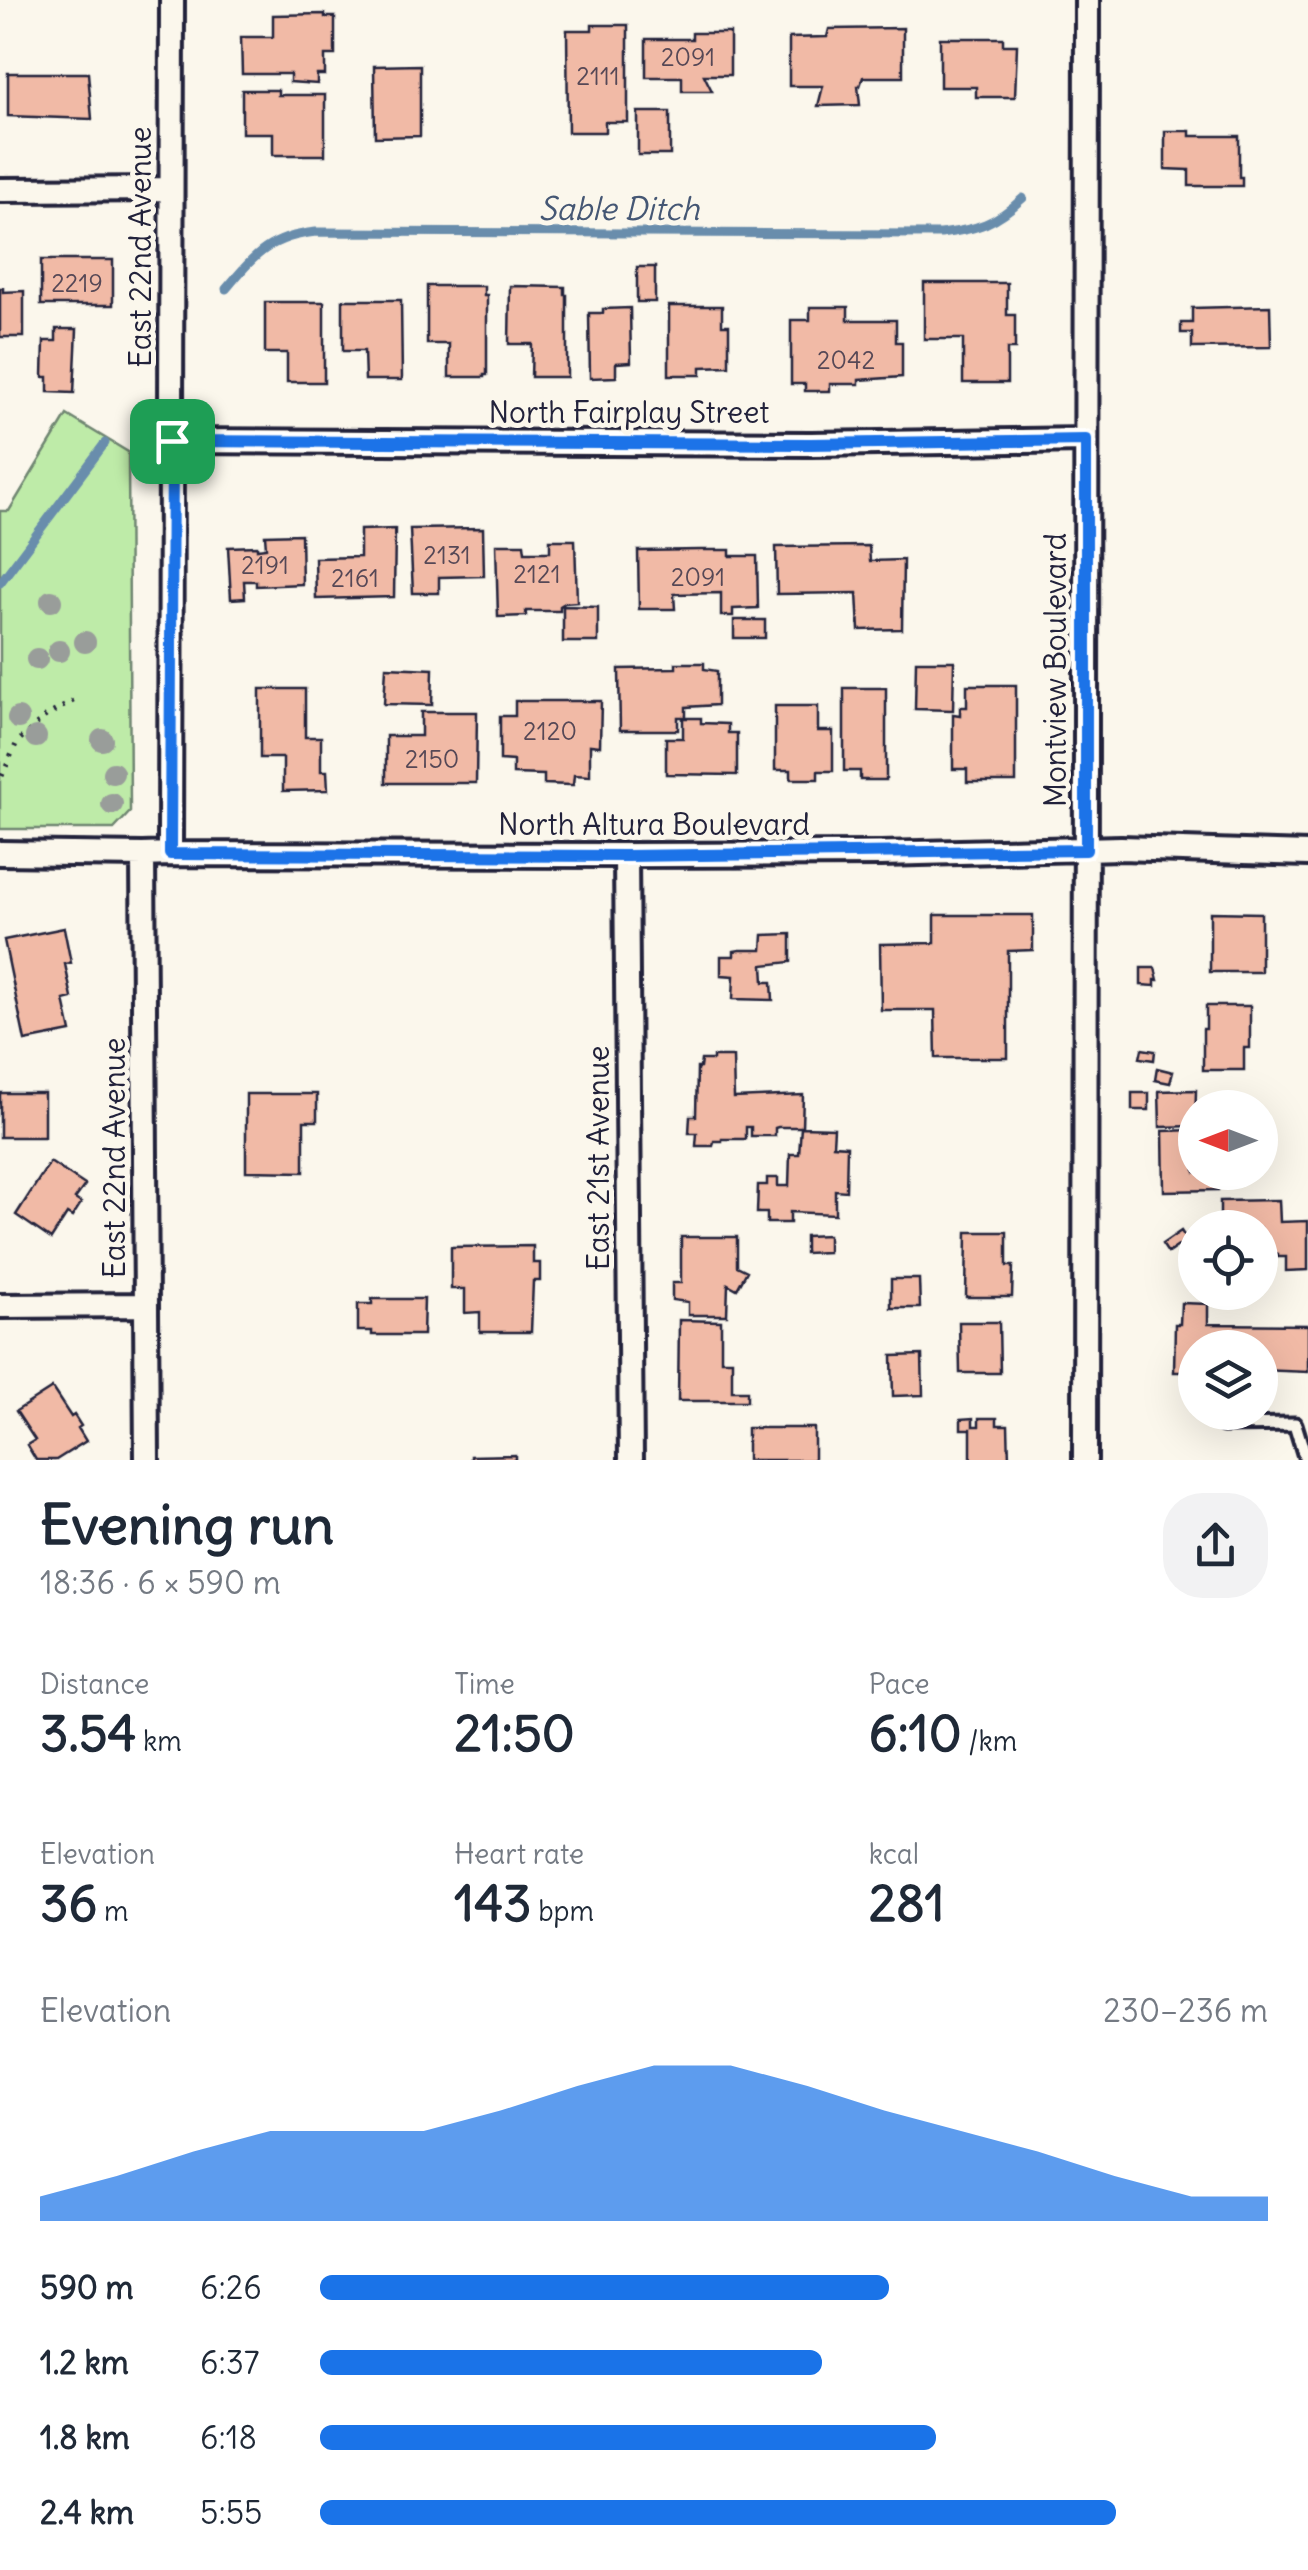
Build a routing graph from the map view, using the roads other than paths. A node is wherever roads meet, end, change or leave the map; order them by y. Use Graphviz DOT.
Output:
graph roads {
  1 [pos="172,0"];
  2 [pos="1086,0"];
  3 [pos="0,190"];
  4 [pos="171,190"];
  5 [pos="1086,440"];
  6 [pos="172,441"];
  7 [pos="1086,850"];
  8 [pos="0,853"];
  9 [pos="170,854"];
  10 [pos="1308,854"];
  11 [pos="142,856"];
  12 [pos="626,856"];
  13 [pos="146,1305"];
  14 [pos="0,1306"];
  15 [pos="1278,1424"];
  16 [pos="147,1460"];
  17 [pos="632,1460"];
  18 [pos="1086,1460"];
  19 [pos="1306,1460"];
  1 -- 4 [label="street, East 22nd Avenue"];
  2 -- 5 [label="street, Montview Boulevard"];
  3 -- 4 [label="street"];
  4 -- 6 [label="street, East 22nd Avenue"];
  5 -- 6 [label="street, North Fairplay Street"];
  5 -- 7 [label="street, Montview Boulevard"];
  6 -- 9 [label="street, East 22nd Avenue"];
  7 -- 10 [label="street, North Altura Boulevard"];
  7 -- 12 [label="street, North Altura Boulevard"];
  7 -- 18 [label="street, Montview Boulevard"];
  8 -- 11 [label="street, North Altura Boulevard"];
  9 -- 11 [label="street, North Altura Boulevard"];
  9 -- 12 [label="street, North Altura Boulevard"];
  11 -- 13 [label="street, East 22nd Avenue"];
  12 -- 17 [label="street, East 21st Avenue"];
  13 -- 14 [label="street"];
  13 -- 16 [label="street, East 22nd Avenue"];
  15 -- 19 [label="lane"];
}
